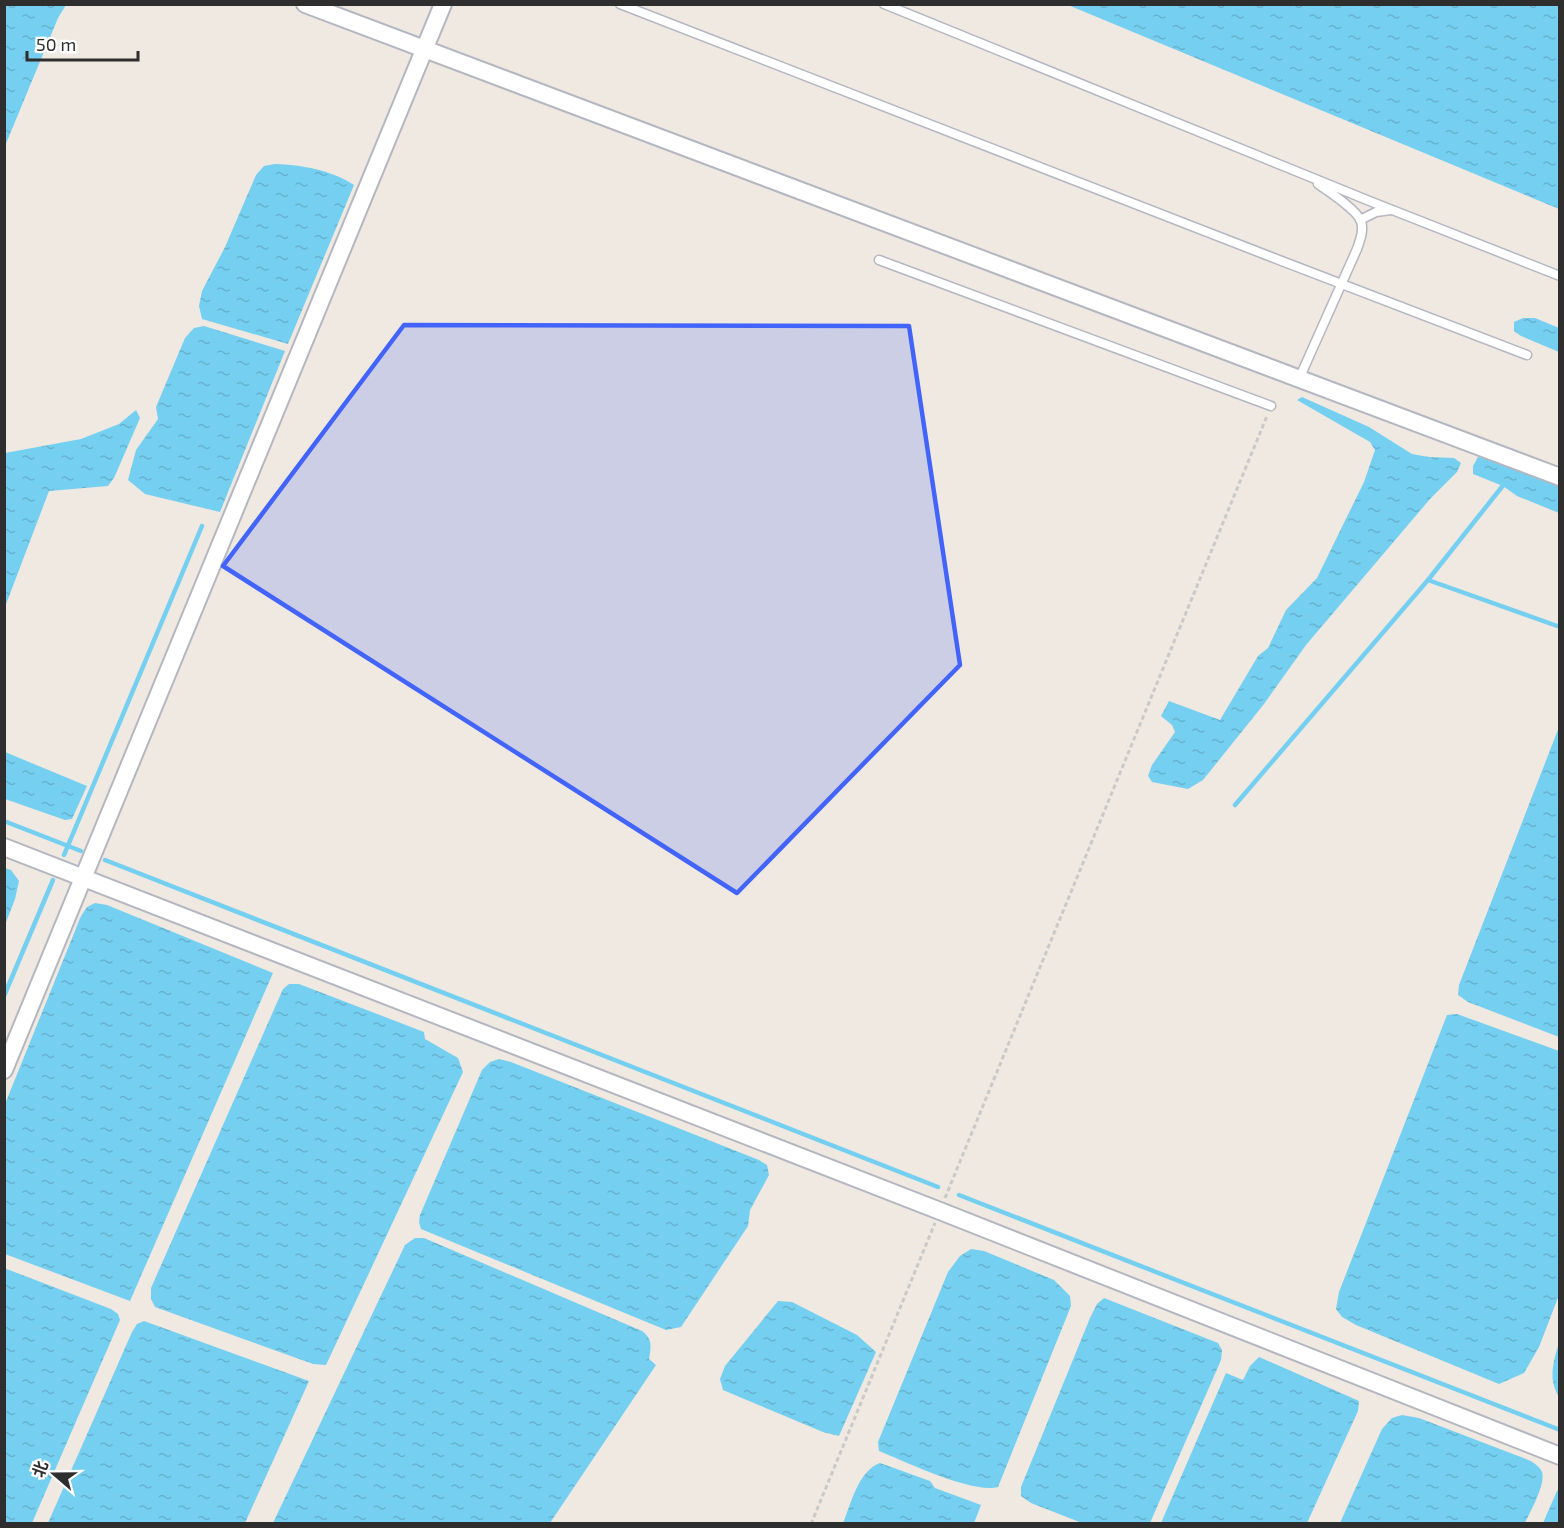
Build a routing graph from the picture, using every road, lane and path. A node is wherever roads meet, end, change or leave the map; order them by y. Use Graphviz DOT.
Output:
graph roads {
  1 [pos="305,4"];
  2 [pos="443,4"];
  3 [pos="620,4"];
  4 [pos="884,4"];
  5 [pos="426,50"];
  6 [pos="1310,177"];
  7 [pos="1393,210"];
  8 [pos="1360,220"];
  9 [pos="879,260"];
  10 [pos="1560,276"];
  11 [pos="1341,285"];
  12 [pos="1527,355"];
  13 [pos="1299,378"];
  14 [pos="1271,406"];
  15 [pos="1560,477"];
  16 [pos="4,847"];
  17 [pos="84,878"];
  18 [pos="4,1070"];
  19 [pos="940,1211"];
  20 [pos="1560,1456"];
  21 [pos="811,1524"];
  1 -- 5 [label="street"];
  2 -- 5 [label="street"];
  3 -- 11 [label="lane"];
  4 -- 6 [label="lane"];
  5 -- 13 [label="street"];
  5 -- 17 [label="street"];
  6 -- 7 [label="lane"];
  6 -- 8 [label="lane"];
  7 -- 8 [label="lane"];
  7 -- 10 [label="lane"];
  8 -- 11 [label="lane"];
  9 -- 14 [label="lane"];
  11 -- 12 [label="lane"];
  11 -- 13 [label="lane"];
  13 -- 15 [label="street"];
  14 -- 19 [label="path"];
  16 -- 17 [label="street"];
  17 -- 18 [label="street"];
  17 -- 19 [label="street"];
  19 -- 20 [label="street"];
  19 -- 21 [label="path"];
}
